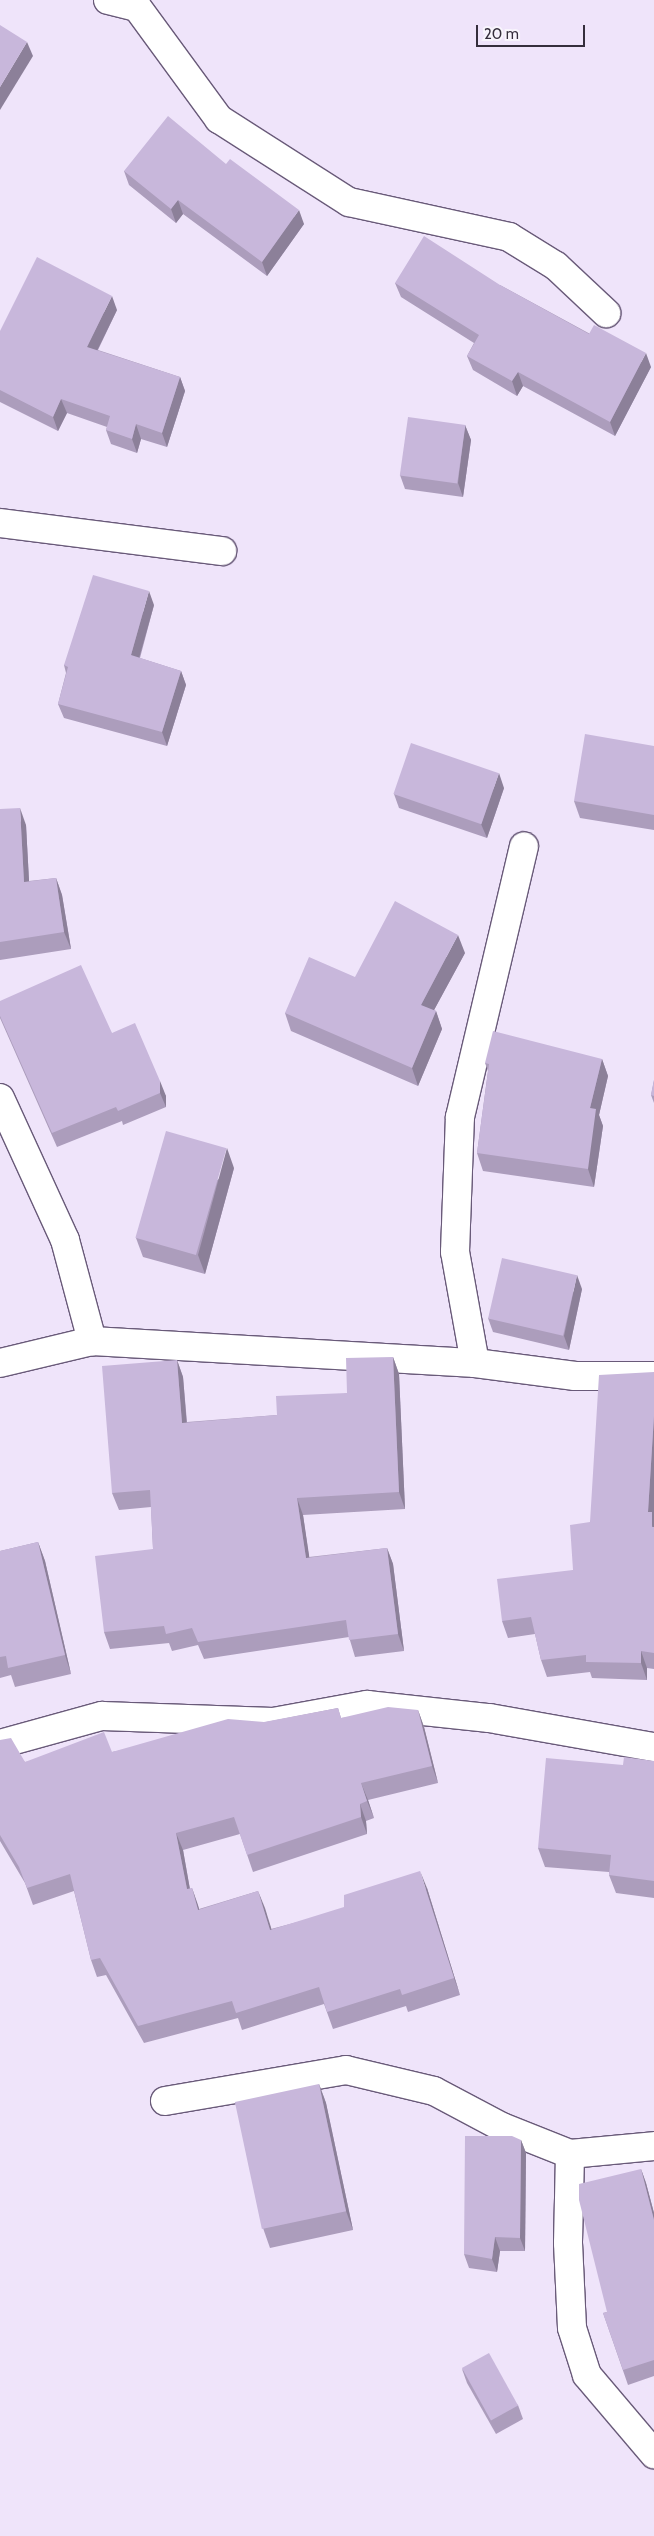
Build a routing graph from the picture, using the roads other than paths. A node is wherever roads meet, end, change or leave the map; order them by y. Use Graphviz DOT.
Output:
graph roads {
  1 [pos="108,0"];
  2 [pos="606,313"];
  3 [pos="0,523"];
  4 [pos="222,550"];
  5 [pos="524,846"];
  6 [pos="0,1098"];
  7 [pos="92,1341"];
  8 [pos="0,1363"];
  9 [pos="476,1363"];
  10 [pos="654,1376"];
  11 [pos="0,1744"];
  12 [pos="654,1747"];
  13 [pos="164,2101"];
  14 [pos="654,2146"];
  15 [pos="570,2154"];
  16 [pos="654,2454"];
  1 -- 2 [label="street"];
  3 -- 4 [label="street"];
  5 -- 9 [label="street"];
  6 -- 7 [label="street"];
  7 -- 8 [label="street"];
  7 -- 9 [label="street"];
  9 -- 10 [label="street"];
  11 -- 12 [label="street"];
  13 -- 15 [label="street"];
  14 -- 15 [label="street"];
  15 -- 16 [label="street"];
}
